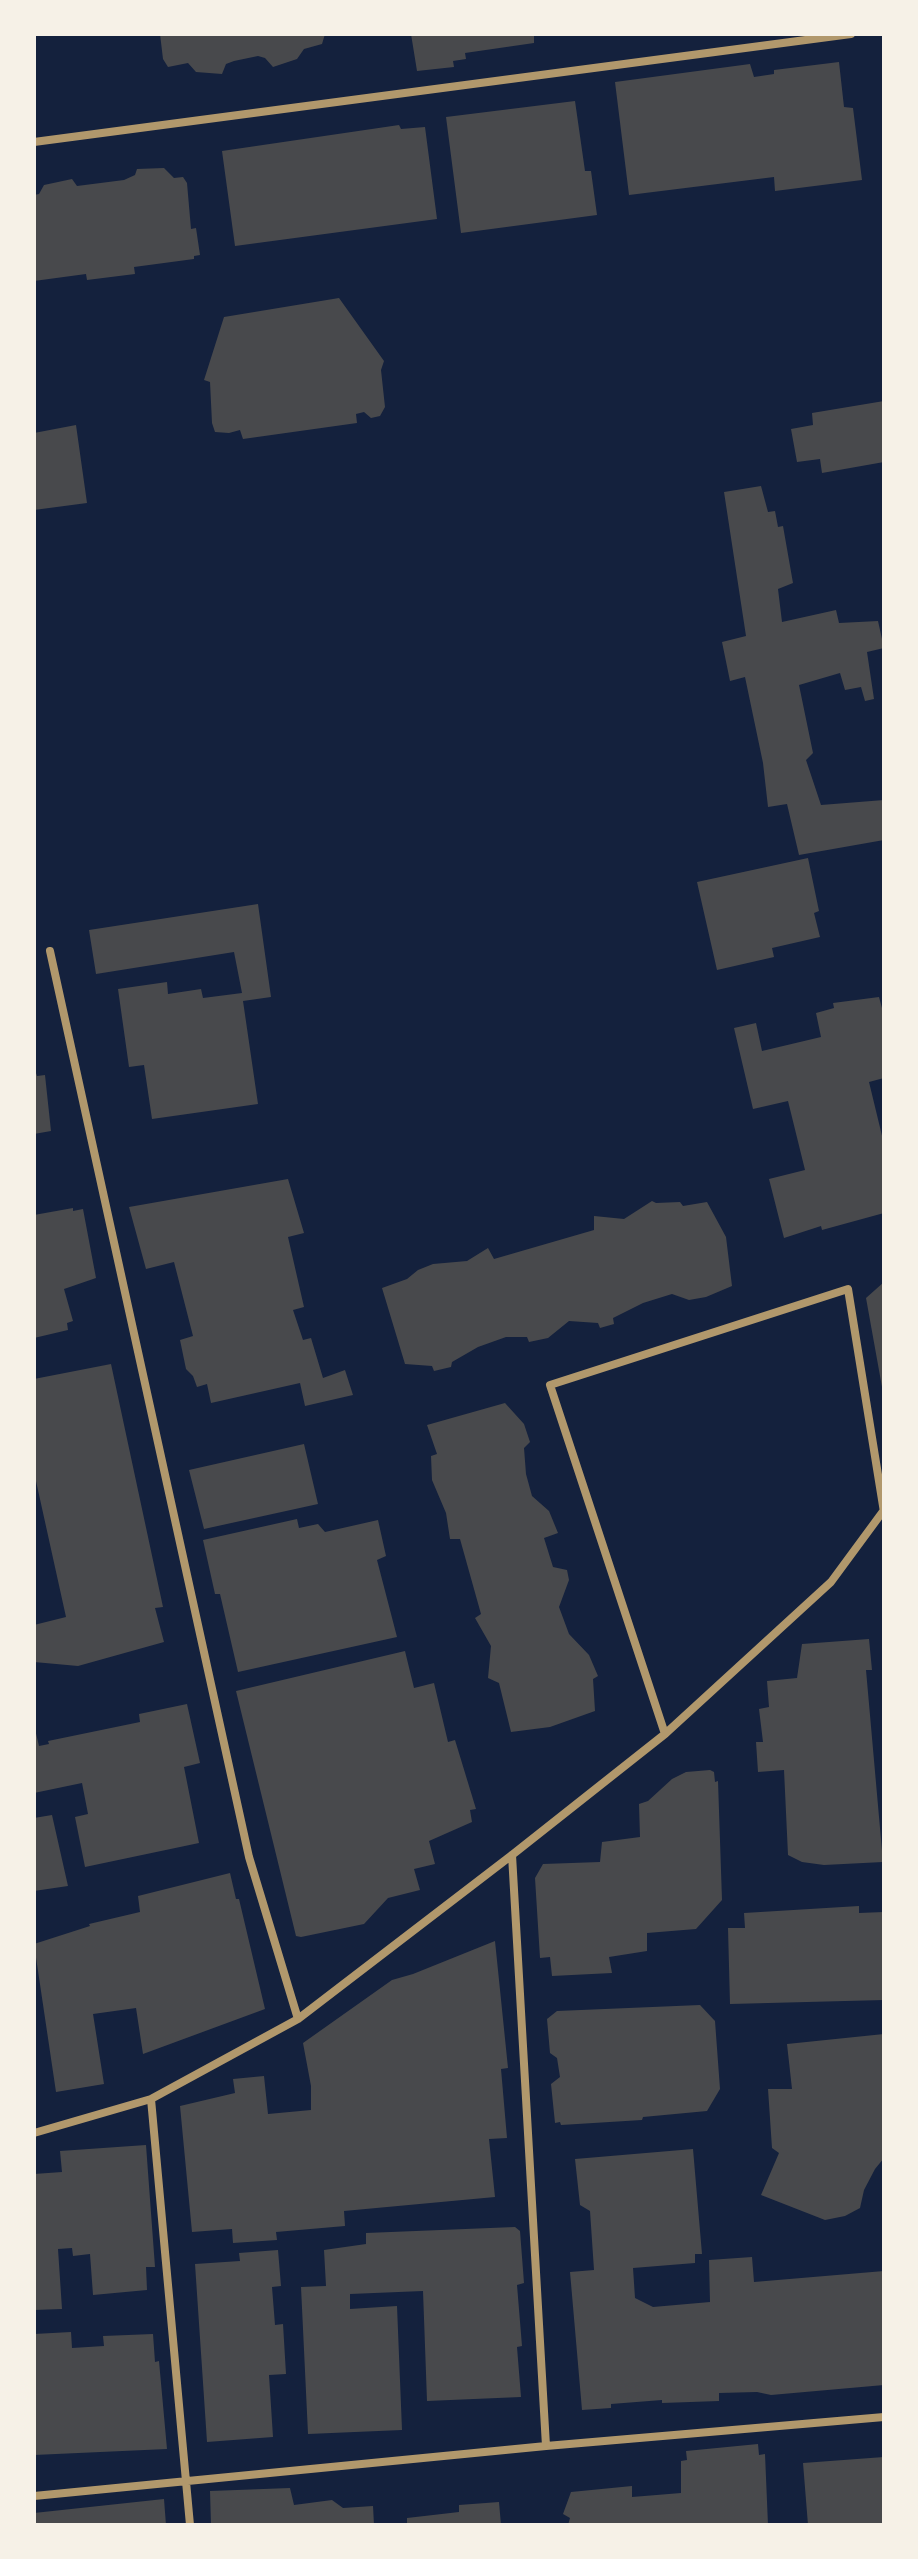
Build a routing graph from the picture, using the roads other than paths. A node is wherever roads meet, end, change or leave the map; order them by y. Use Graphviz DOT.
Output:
graph roads {
  1 [pos="851,34"];
  2 [pos="34,142"];
  3 [pos="50,951"];
  4 [pos="884,1512"];
  5 [pos="665,1734"];
  6 [pos="512,1855"];
  7 [pos="298,2019"];
  8 [pos="151,2099"];
  9 [pos="34,2133"];
  10 [pos="884,2417"];
  11 [pos="546,2446"];
  12 [pos="187,2483"];
  13 [pos="34,2496"];
  14 [pos="190,2525"];
  1 -- 2 [label="street"];
  3 -- 7 [label="street"];
  4 -- 5 [label="street"];
  4 -- 5 [label="street"];
  5 -- 6 [label="street"];
  6 -- 7 [label="street"];
  6 -- 11 [label="street"];
  7 -- 8 [label="street"];
  8 -- 9 [label="street"];
  8 -- 12 [label="street"];
  10 -- 11 [label="street"];
  11 -- 12 [label="street"];
  12 -- 13 [label="street"];
  12 -- 14 [label="street"];
}
